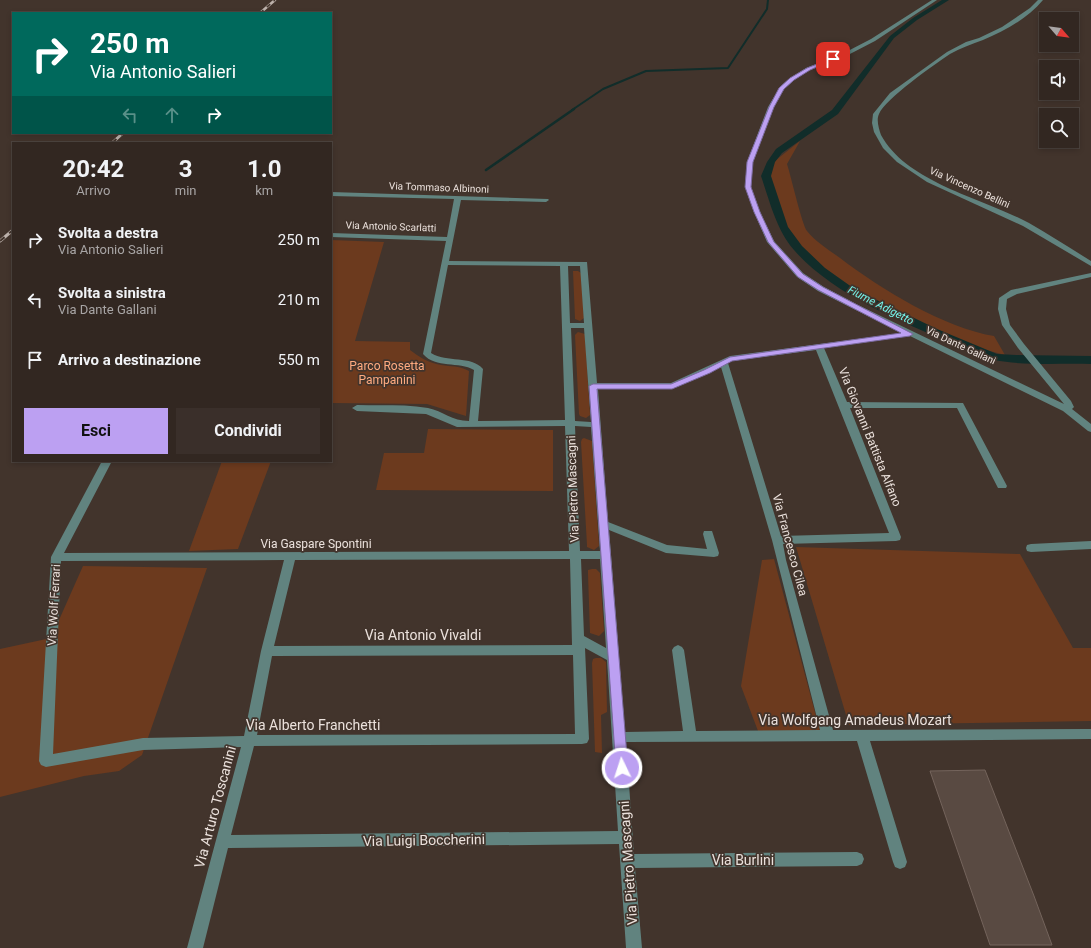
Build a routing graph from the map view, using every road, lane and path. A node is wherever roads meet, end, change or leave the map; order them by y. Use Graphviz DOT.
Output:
graph roads {
  1 [pos="935,0"];
  2 [pos="1041,0"];
  3 [pos="332,194"];
  4 [pos="458,198"];
  5 [pos="546,200"];
  6 [pos="332,234"];
  7 [pos="450,239"];
  8 [pos="444,263"];
  9 [pos="564,264"];
  10 [pos="1091,264"];
  11 [pos="1091,275"];
  12 [pos="588,325"];
  13 [pos="566,326"];
  14 [pos="910,334"];
  15 [pos="819,346"];
  16 [pos="724,363"];
  17 [pos="593,386"];
  18 [pos="844,405"];
  19 [pos="357,408"];
  20 [pos="1066,409"];
  21 [pos="570,423"];
  22 [pos="473,424"];
  23 [pos="596,425"];
  24 [pos="1091,429"];
  25 [pos="106,462"];
  26 [pos="1002,486"];
  27 [pos="604,524"];
  28 [pos="708,534"];
  29 [pos="777,540"];
  30 [pos="1091,545"];
  31 [pos="1031,548"];
  32 [pos="575,555"];
  33 [pos="606,555"];
  34 [pos="56,557"];
  35 [pos="290,557"];
  36 [pos="579,644"];
  37 [pos="678,650"];
  38 [pos="267,651"];
  39 [pos="614,658"];
  40 [pos="1091,734"];
  41 [pos="828,736"];
  42 [pos="862,736"];
  43 [pos="620,737"];
  44 [pos="690,737"];
  45 [pos="582,739"];
  46 [pos="249,741"];
  47 [pos="46,761"];
  48 [pos="626,837"];
  49 [pos="222,842"];
  50 [pos="857,859"];
  51 [pos="628,861"];
  52 [pos="900,862"];
  53 [pos="195,948"];
  54 [pos="634,948"];
  1 -- 14 [label="street, Via Dante Gallani"];
  2 -- 10 [label="street, Via Vincenzo Bellini"];
  3 -- 4 [label="street, Via Tommaso Albinoni"];
  4 -- 5 [label="street, Via Tommaso Albinoni"];
  4 -- 7 [label="street, Via Antonio Scarlatti"];
  6 -- 7 [label="street, Via Antonio Scarlatti"];
  7 -- 8 [label="street, Via Antonio Scarlatti"];
  8 -- 9 [label="street"];
  8 -- 22 [label="street, Via Antonio Scarlatti"];
  9 -- 12 [label="street, Via Pietro Mascagni"];
  9 -- 13 [label="street, Via Pietro Mascagni"];
  11 -- 20 [label="street"];
  12 -- 13 [label="street"];
  12 -- 17 [label="street, Via Pietro Mascagni"];
  13 -- 21 [label="street, Via Pietro Mascagni"];
  14 -- 15 [label="street"];
  14 -- 20 [label="street, Via Dante Gallani"];
  15 -- 16 [label="street"];
  15 -- 18 [label="street, Via Giovanni Battista Alfano"];
  16 -- 17 [label="street"];
  16 -- 29 [label="street, Via Francesco Cilea"];
  17 -- 23 [label="street, Via Pietro Mascagni"];
  18 -- 26 [label="street"];
  18 -- 29 [label="street, Via Giovanni Battista Alfano"];
  19 -- 22 [label="street, Via Pietro Mascagni"];
  20 -- 24 [label="street, Via Dante Gallani"];
  21 -- 22 [label="street, Via Pietro Mascagni"];
  21 -- 23 [label="street, Via Pietro Mascagni"];
  21 -- 32 [label="street, Via Pietro Mascagni"];
  23 -- 27 [label="street, Via Pietro Mascagni"];
  25 -- 34 [label="street, Via Wolf Ferrari"];
  27 -- 28 [label="street"];
  27 -- 33 [label="street, Via Pietro Mascagni"];
  29 -- 41 [label="street, Via Francesco Cilea"];
  30 -- 31 [label="street"];
  32 -- 33 [label="street, Via Pietro Mascagni"];
  32 -- 35 [label="street, Via Gaspare Spontini"];
  32 -- 36 [label="street, Via Pietro Mascagni"];
  33 -- 39 [label="street, Via Pietro Mascagni"];
  34 -- 35 [label="street, Via Gaspare Spontini"];
  34 -- 47 [label="street, Via Wolf Ferrari"];
  35 -- 38 [label="street, Via Arturo Toscanini"];
  36 -- 38 [label="street, Via Antonio Vivaldi"];
  36 -- 39 [label="street"];
  36 -- 45 [label="street, Via Pietro Mascagni"];
  37 -- 44 [label="street"];
  38 -- 46 [label="street, Via Arturo Toscanini"];
  39 -- 43 [label="street, Via Pietro Mascagni"];
  40 -- 42 [label="street, Via Wolfgang Amadeus Mozart"];
  41 -- 42 [label="street, Via Wolfgang Amadeus Mozart"];
  41 -- 44 [label="street, Via Wolfgang Amadeus Mozart"];
  42 -- 52 [label="street"];
  43 -- 44 [label="street, Via Wolfgang Amadeus Mozart"];
  43 -- 48 [label="street, Via Pietro Mascagni"];
  45 -- 46 [label="street, Via Alberto Franchetti"];
  46 -- 47 [label="street, Via Alberto Franchetti"];
  46 -- 49 [label="street, Via Arturo Toscanini"];
  48 -- 49 [label="street, Via Luigi Boccherini"];
  48 -- 51 [label="street, Via Pietro Mascagni"];
  49 -- 53 [label="street, Via Arturo Toscanini"];
  50 -- 51 [label="street, Via Burlini"];
  51 -- 54 [label="street, Via Pietro Mascagni"];
}
